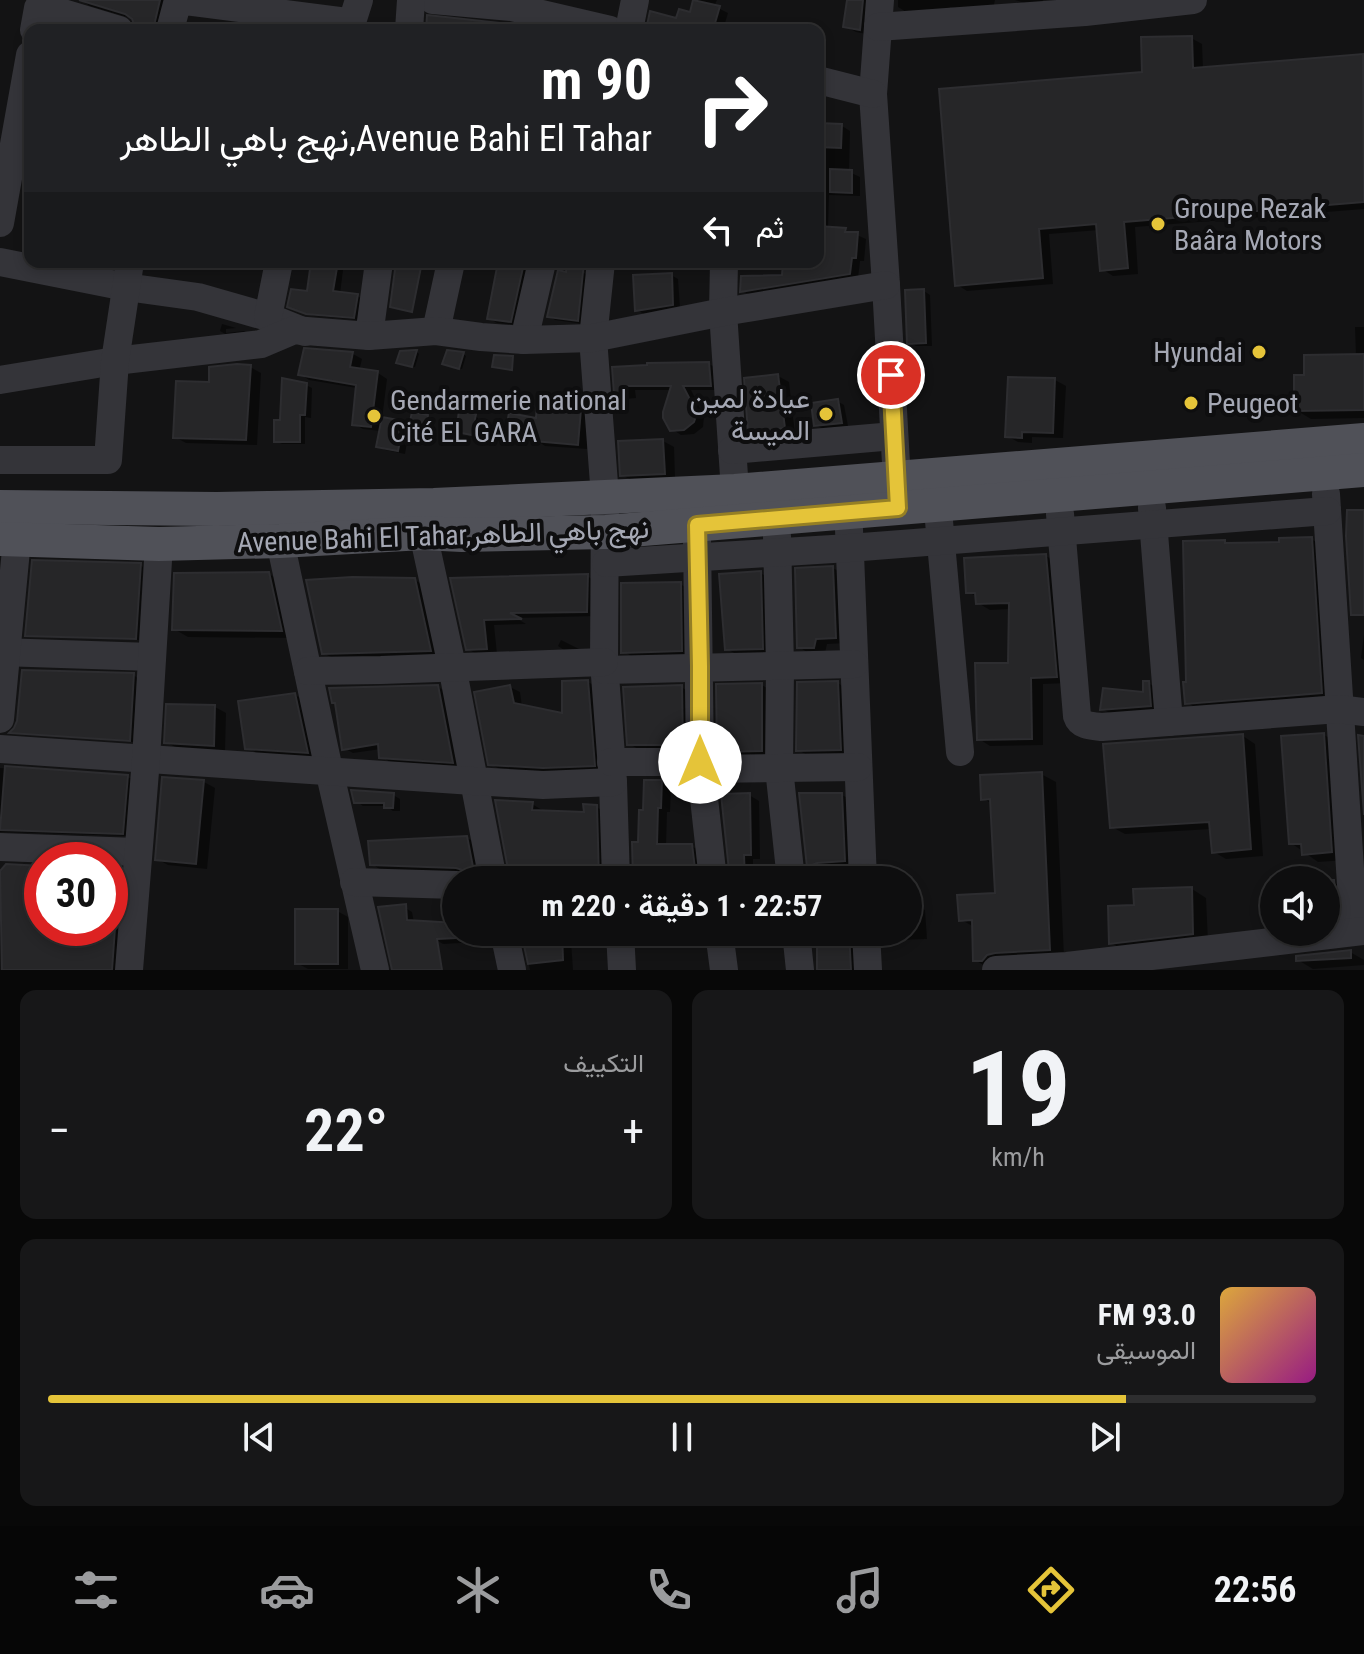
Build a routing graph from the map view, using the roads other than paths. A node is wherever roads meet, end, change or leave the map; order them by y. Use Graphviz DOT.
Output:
graph roads {
  1 [pos="359,0"];
  2 [pos="411,0"];
  3 [pos="433,0"];
  4 [pos="635,0"];
  5 [pos="1193,0"];
  6 [pos="513,4"];
  7 [pos="250,5"];
  8 [pos="1085,6"];
  9 [pos="988,9"];
  10 [pos="48,10"];
  11 [pos="879,13"];
  12 [pos="98,24"];
  13 [pos="172,24"];
  14 [pos="409,24"];
  15 [pos="588,24"];
  16 [pos="630,24"];
  17 [pos="19,71"];
  18 [pos="824,82"];
  19 [pos="873,94"];
  20 [pos="13,171"];
  21 [pos="0,223"];
  22 [pos="0,262"];
  23 [pos="24,264"];
  24 [pos="59,268"];
  25 [pos="278,268"];
  26 [pos="378,268"];
  27 [pos="450,268"];
  28 [pos="541,268"];
  29 [pos="600,268"];
  30 [pos="724,268"];
  31 [pos="128,275"];
  32 [pos="886,285"];
  33 [pos="723,312"];
  34 [pos="268,317"];
  35 [pos="436,331"];
  36 [pos="306,332"];
  37 [pos="369,336"];
  38 [pos="593,338"];
  39 [pos="524,340"];
  40 [pos="115,361"];
  41 [pos="0,380"];
  42 [pos="894,436"];
  43 [pos="1364,440"];
  44 [pos="732,450"];
  45 [pos="0,460"];
  46 [pos="1364,470"];
  47 [pos="1325,473"];
  48 [pos="1225,481"];
  49 [pos="1151,487"];
  50 [pos="735,491"];
  51 [pos="898,493"];
  52 [pos="1059,495"];
  53 [pos="605,497"];
  54 [pos="937,505"];
  55 [pos="0,507"];
  56 [pos="1327,511"];
  57 [pos="848,512"];
  58 [pos="1227,519"];
  59 [pos="1153,525"];
  60 [pos="1060,531"];
  61 [pos="423,533"];
  62 [pos="777,536"];
  63 [pos="9,539"];
  64 [pos="280,541"];
  65 [pos="697,541"];
  66 [pos="940,541"];
  67 [pos="159,544"];
  68 [pos="606,548"];
  69 [pos="849,548"];
  70 [pos="4,652"];
  71 [pos="152,657"];
  72 [pos="854,664"];
  73 [pos="452,666"];
  74 [pos="604,666"];
  75 [pos="700,666"];
  76 [pos="780,667"];
  77 [pos="308,671"];
  78 [pos="1352,711"];
  79 [pos="0,719"];
  80 [pos="1169,722"];
  81 [pos="0,749"];
  82 [pos="960,752"];
  83 [pos="146,759"];
  84 [pos="701,765"];
  85 [pos="858,767"];
  86 [pos="779,768"];
  87 [pos="329,770"];
  88 [pos="612,772"];
  89 [pos="473,781"];
  90 [pos="1355,813"];
  91 [pos="0,847"];
  92 [pos="137,852"];
  93 [pos="490,866"];
  94 [pos="615,866"];
  95 [pos="712,866"];
  96 [pos="790,866"];
  97 [pos="862,866"];
  98 [pos="354,882"];
  99 [pos="442,885"];
  100 [pos="1359,931"];
  101 [pos="507,946"];
  102 [pos="621,946"];
  103 [pos="721,946"];
  104 [pos="797,946"];
  105 [pos="867,946"];
  106 [pos="1067,968"];
  107 [pos="129,970"];
  108 [pos="375,970"];
  109 [pos="512,970"];
  110 [pos="622,970"];
  111 [pos="724,970"];
  112 [pos="800,970"];
  113 [pos="868,970"];
  114 [pos="996,970"];
  1 -- 7 [label="street"];
  2 -- 14 [label="street"];
  3 -- 6 [label="street"];
  4 -- 16 [label="street"];
  5 -- 8 [label="street"];
  6 -- 15 [label="street"];
  7 -- 13 [label="street"];
  8 -- 9 [label="street"];
  9 -- 11 [label="street"];
  10 -- 12 [label="street"];
  11 -- 19 [label="street"];
  17 -- 20 [label="street"];
  18 -- 19 [label="street"];
  19 -- 32 [label="street"];
  20 -- 21 [label="street"];
  22 -- 23 [label="street"];
  24 -- 31 [label="street"];
  25 -- 34 [label="street"];
  26 -- 37 [label="street"];
  27 -- 35 [label="street"];
  28 -- 39 [label="street"];
  29 -- 38 [label="street"];
  30 -- 33 [label="street"];
  31 -- 34 [label="street"];
  31 -- 40 [label="street"];
  32 -- 33 [label="street"];
  32 -- 42 [label="street"];
  33 -- 38 [label="street"];
  33 -- 44 [label="street"];
  34 -- 36 [label="street"];
  35 -- 37 [label="street"];
  35 -- 39 [label="street"];
  36 -- 37 [label="street"];
  36 -- 40 [label="street"];
  38 -- 39 [label="street"];
  38 -- 53 [label="street"];
  40 -- 41 [label="street"];
  40 -- 45 [label="street"];
  42 -- 44 [label="street"];
  42 -- 51 [label="street"];
  43 -- 51 [label="main road, Avenue Bahi El Tahar,نهج باهي الطاهر"];
  44 -- 50 [label="street"];
  46 -- 47 [label="main road, Avenue Bahi El Tahar,نهج باهي الطاهر"];
  47 -- 48 [label="main road, Avenue Bahi El Tahar,نهج باهي الطاهر"];
  47 -- 56 [label="street"];
  48 -- 49 [label="main road, Avenue Bahi El Tahar,نهج باهي الطاهر"];
  48 -- 58 [label="street"];
  49 -- 52 [label="main road, Avenue Bahi El Tahar,نهج باهي الطاهر"];
  49 -- 59 [label="street"];
  50 -- 51 [label="main road, Avenue Bahi El Tahar,نهج باهي الطاهر"];
  50 -- 53 [label="main road, Avenue Bahi El Tahar,نهج باهي الطاهر"];
  51 -- 54 [label="main road, Avenue Bahi El Tahar,نهج باهي الطاهر"];
  51 -- 57 [label="main road, Avenue Bahi El Tahar,نهج باهي الطاهر"];
  52 -- 54 [label="main road, Avenue Bahi El Tahar,نهج باهي الطاهر"];
  52 -- 60 [label="street"];
  53 -- 55 [label="main road, Avenue Bahi El Tahar,نهج باهي الطاهر"];
  53 -- 68 [label="street"];
  54 -- 66 [label="street"];
  56 -- 58 [label="street"];
  56 -- 78 [label="street"];
  57 -- 62 [label="main road, Avenue Bahi El Tahar,نهج باهي الطاهر"];
  57 -- 69 [label="street"];
  58 -- 59 [label="street"];
  59 -- 60 [label="street"];
  59 -- 80 [label="street"];
  60 -- 66 [label="street"];
  60 -- 80 [label="street"];
  61 -- 64 [label="main road, Avenue Bahi El Tahar,نهج باهي الطاهر"];
  61 -- 68 [label="main road, Avenue Bahi El Tahar,نهج باهي الطاهر"];
  61 -- 73 [label="street"];
  62 -- 65 [label="main road, Avenue Bahi El Tahar,نهج باهي الطاهر"];
  62 -- 69 [label="street"];
  62 -- 76 [label="street"];
  63 -- 67 [label="main road, Avenue Bahi El Tahar,نهج باهي الطاهر"];
  63 -- 70 [label="street"];
  64 -- 67 [label="main road, Avenue Bahi El Tahar,نهج باهي الطاهر"];
  64 -- 77 [label="street"];
  65 -- 68 [label="main road, Avenue Bahi El Tahar,نهج باهي الطاهر"];
  65 -- 75 [label="street"];
  66 -- 69 [label="street"];
  66 -- 82 [label="street"];
  67 -- 71 [label="street"];
  68 -- 74 [label="street"];
  69 -- 72 [label="street"];
  70 -- 71 [label="street"];
  70 -- 79 [label="street"];
  71 -- 83 [label="street"];
  72 -- 76 [label="street"];
  72 -- 85 [label="street"];
  73 -- 74 [label="street"];
  73 -- 77 [label="street"];
  73 -- 89 [label="street"];
  74 -- 75 [label="street"];
  74 -- 88 [label="street"];
  75 -- 76 [label="street"];
  75 -- 84 [label="street"];
  76 -- 86 [label="street"];
  77 -- 87 [label="street"];
  78 -- 80 [label="street"];
  78 -- 90 [label="street"];
  81 -- 83 [label="street"];
  83 -- 87 [label="street"];
  83 -- 92 [label="street"];
  84 -- 86 [label="street"];
  84 -- 88 [label="street"];
  84 -- 95 [label="street"];
  85 -- 86 [label="street"];
  85 -- 97 [label="street"];
  86 -- 96 [label="street"];
  87 -- 89 [label="street"];
  87 -- 98 [label="street"];
  88 -- 89 [label="street"];
  88 -- 94 [label="street"];
  89 -- 93 [label="street"];
  90 -- 100 [label="street"];
  91 -- 92 [label="street"];
  92 -- 107 [label="street"];
  98 -- 99 [label="street"];
  98 -- 108 [label="street"];
  100 -- 106 [label="street"];
  101 -- 109 [label="street"];
  102 -- 110 [label="street"];
  103 -- 111 [label="street"];
  104 -- 112 [label="street"];
  105 -- 113 [label="street"];
  106 -- 114 [label="street"];
}
